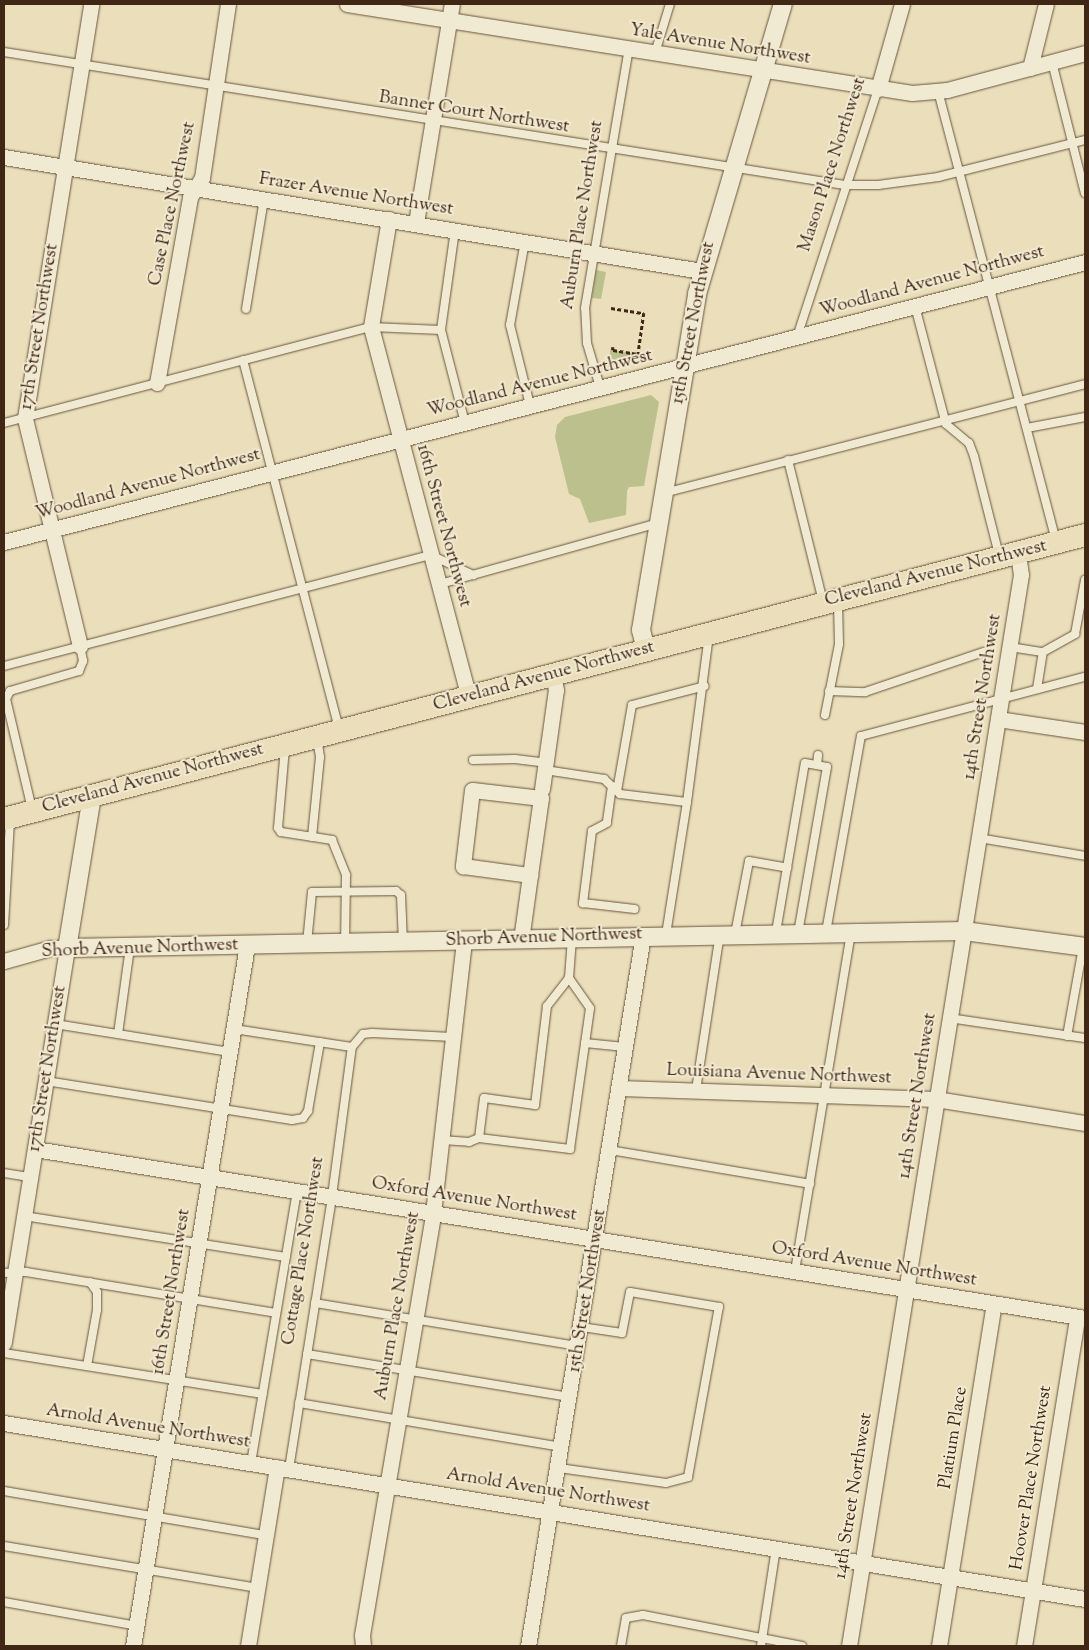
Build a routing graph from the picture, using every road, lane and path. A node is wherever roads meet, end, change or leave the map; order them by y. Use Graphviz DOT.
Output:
graph roads {
  1 [pos="91,4"];
  2 [pos="228,4"];
  3 [pos="347,4"];
  4 [pos="452,4"];
  5 [pos="670,4"];
  6 [pos="783,4"];
  7 [pos="902,4"];
  8 [pos="1046,4"];
  9 [pos="449,20"];
  10 [pos="628,49"];
  11 [pos="4,52"];
  12 [pos="655,53"];
  13 [pos="1085,53"];
  14 [pos="1052,62"];
  15 [pos="82,63"];
  16 [pos="1030,68"];
  17 [pos="763,70"];
  18 [pos="216,88"];
  19 [pos="878,89"];
  20 [pos="938,91"];
  21 [pos="433,121"];
  22 [pos="1085,140"];
  23 [pos="1072,143"];
  24 [pos="612,150"];
  25 [pos="4,157"];
  26 [pos="65,167"];
  27 [pos="732,170"];
  28 [pos="960,172"];
  29 [pos="845,185"];
  30 [pos="195,189"];
  31 [pos="1085,193"];
  32 [pos="264,199"];
  33 [pos="389,218"];
  34 [pos="416,223"];
  35 [pos="455,230"];
  36 [pos="525,241"];
  37 [pos="593,253"];
  38 [pos="1085,262"];
  39 [pos="702,271"];
  40 [pos="990,287"];
  41 [pos="915,306"];
  42 [pos="611,308"];
  43 [pos="246,309"];
  44 [pos="370,327"];
  45 [pos="441,330"];
  46 [pos="797,337"];
  47 [pos="613,347"];
  48 [pos="638,354"];
  49 [pos="243,360"];
  50 [pos="637,362"];
  51 [pos="684,366"];
  52 [pos="156,383"];
  53 [pos="1085,384"];
  54 [pos="600,387"];
  55 [pos="1020,400"];
  56 [pos="530,405"];
  57 [pos="1085,417"];
  58 [pos="25,418"];
  59 [pos="945,419"];
  60 [pos="4,423"];
  61 [pos="465,423"];
  62 [pos="1027,428"];
  63 [pos="400,439"];
  64 [pos="788,460"];
  65 [pos="271,472"];
  66 [pos="663,494"];
  67 [pos="658,523"];
  68 [pos="50,530"];
  69 [pos="1085,535"];
  70 [pos="4,542"];
  71 [pos="1057,543"];
  72 [pos="431,554"];
  73 [pos="1009,555"];
  74 [pos="473,574"];
  75 [pos="1085,580"];
  76 [pos="440,584"];
  77 [pos="302,588"];
  78 [pos="831,601"];
  79 [pos="710,633"];
  80 [pos="80,646"];
  81 [pos="1010,647"];
  82 [pos="646,650"];
  83 [pos="982,652"];
  84 [pos="1043,652"];
  85 [pos="4,666"];
  86 [pos="553,675"];
  87 [pos="1085,677"];
  88 [pos="705,686"];
  89 [pos="1037,690"];
  90 [pos="829,691"];
  91 [pos="469,697"];
  92 [pos="1002,699"];
  93 [pos="825,715"];
  94 [pos="998,718"];
  95 [pos="339,730"];
  96 [pos="1085,732"];
  97 [pos="317,736"];
  98 [pos="285,744"];
  99 [pos="818,755"];
  100 [pos="473,760"];
  101 [pos="817,765"];
  102 [pos="545,766"];
  103 [pos="615,789"];
  104 [pos="541,793"];
  105 [pos="92,796"];
  106 [pos="687,802"];
  107 [pos="32,811"];
  108 [pos="7,818"];
  109 [pos="312,836"];
  110 [pos="979,838"];
  111 [pos="1085,856"];
  112 [pos="787,868"];
  113 [pos="530,874"];
  114 [pos="346,892"];
  115 [pos="635,908"];
  116 [pos="4,925"];
  117 [pos="964,930"];
  118 [pos="852,931"];
  119 [pos="776,932"];
  120 [pos="826,932"];
  121 [pos="798,933"];
  122 [pos="728,934"];
  123 [pos="643,935"];
  124 [pos="666,935"];
  125 [pos="572,938"];
  126 [pos="521,940"];
  127 [pos="464,941"];
  128 [pos="404,942"];
  129 [pos="307,943"];
  130 [pos="345,943"];
  131 [pos="247,945"];
  132 [pos="130,947"];
  133 [pos="1084,947"];
  134 [pos="67,948"];
  135 [pos="4,961"];
  136 [pos="569,978"];
  137 [pos="949,1018"];
  138 [pos="55,1024"];
  139 [pos="234,1029"];
  140 [pos="118,1034"];
  141 [pos="1067,1036"];
  142 [pos="453,1037"];
  143 [pos="1085,1038"];
  144 [pos="320,1042"];
  145 [pos="585,1043"];
  146 [pos="352,1047"];
  147 [pos="625,1047"];
  148 [pos="230,1052"];
  149 [pos="46,1081"];
  150 [pos="620,1088"];
  151 [pos="696,1090"];
  152 [pos="824,1094"];
  153 [pos="936,1099"];
  154 [pos="221,1109"];
  155 [pos="1085,1124"];
  156 [pos="479,1138"];
  157 [pos="442,1140"];
  158 [pos="35,1148"];
  159 [pos="610,1150"];
  160 [pos="4,1173"];
  161 [pos="210,1176"];
  162 [pos="30,1177"];
  163 [pos="810,1184"];
  164 [pos="296,1190"];
  165 [pos="332,1196"];
  166 [pos="433,1213"];
  167 [pos="24,1216"];
  168 [pos="596,1239"];
  169 [pos="199,1244"];
  170 [pos="286,1256"];
  171 [pos="795,1271"];
  172 [pos="10,1273"];
  173 [pos="90,1282"];
  174 [pos="906,1289"];
  175 [pos="190,1298"];
  176 [pos="315,1303"];
  177 [pos="994,1304"];
  178 [pos="276,1312"];
  179 [pos="1081,1317"];
  180 [pos="414,1321"];
  181 [pos="582,1326"];
  182 [pos="4,1343"];
  183 [pos="579,1347"];
  184 [pos="4,1352"];
  185 [pos="307,1354"];
  186 [pos="87,1366"];
  187 [pos="406,1371"];
  188 [pos="176,1380"];
  189 [pos="263,1394"];
  190 [pos="570,1398"];
  191 [pos="299,1403"];
  192 [pos="398,1420"];
  193 [pos="4,1423"];
  194 [pos="562,1447"];
  195 [pos="165,1449"];
  196 [pos="251,1463"];
  197 [pos="283,1468"];
  198 [pos="559,1468"];
  199 [pos="387,1484"];
  200 [pos="4,1491"];
  201 [pos="552,1511"];
  202 [pos="154,1516"];
  203 [pos="265,1535"];
  204 [pos="4,1546"];
  205 [pos="776,1548"];
  206 [pos="863,1563"];
  207 [pos="146,1569"];
  208 [pos="950,1577"];
  209 [pos="257,1588"];
  210 [pos="1032,1591"];
  211 [pos="1085,1600"];
  212 [pos="4,1602"];
  213 [pos="137,1626"];
  214 [pos="762,1637"];
  215 [pos="133,1646"];
  216 [pos="248,1646"];
  217 [pos="363,1646"];
  218 [pos="528,1646"];
  219 [pos="621,1646"];
  220 [pos="761,1646"];
  221 [pos="802,1646"];
  222 [pos="849,1646"];
  223 [pos="939,1646"];
  224 [pos="1024,1646"];
  1 -- 15 [label="street, 17th Street Northwest"];
  2 -- 18 [label="street, Case Place Northwest"];
  3 -- 9 [label="street, Yale Avenue Northwest"];
  4 -- 9 [label="street"];
  5 -- 12 [label="lane"];
  6 -- 17 [label="street, 15th Street Northwest"];
  7 -- 19 [label="street, Mason Place Northwest"];
  8 -- 16 [label="street"];
  9 -- 10 [label="street, Yale Avenue Northwest"];
  9 -- 21 [label="street"];
  10 -- 12 [label="street, Yale Avenue Northwest"];
  10 -- 24 [label="lane, Auburn Place Northwest"];
  11 -- 15 [label="lane, Banner Court Northwest"];
  12 -- 17 [label="street, Yale Avenue Northwest"];
  13 -- 14 [label="street, Yale Avenue Northwest"];
  14 -- 16 [label="street, Yale Avenue Northwest"];
  14 -- 23 [label="lane"];
  15 -- 18 [label="lane, Banner Court Northwest"];
  15 -- 26 [label="street, 17th Street Northwest"];
  16 -- 20 [label="street, Yale Avenue Northwest"];
  17 -- 19 [label="street, Yale Avenue Northwest"];
  17 -- 27 [label="street, 15th Street Northwest"];
  18 -- 21 [label="lane, Banner Court Northwest"];
  18 -- 30 [label="street, Case Place Northwest"];
  19 -- 20 [label="street, Yale Avenue Northwest"];
  19 -- 29 [label="lane, Mason Place Northwest"];
  20 -- 28 [label="lane"];
  21 -- 24 [label="lane, Banner Court Northwest"];
  21 -- 34 [label="street"];
  22 -- 23 [label="lane, Banner Court Northwest"];
  23 -- 28 [label="lane, Banner Court Northwest"];
  23 -- 31 [label="lane"];
  24 -- 27 [label="lane, Banner Court Northwest"];
  24 -- 37 [label="lane, Auburn Place Northwest"];
  25 -- 26 [label="street, Frazer Avenue Northwest"];
  26 -- 30 [label="street, Frazer Avenue Northwest"];
  26 -- 58 [label="street, 17th Street Northwest"];
  27 -- 29 [label="lane, Banner Court Northwest"];
  27 -- 39 [label="street, 15th Street Northwest"];
  28 -- 29 [label="lane, Banner Court Northwest"];
  28 -- 40 [label="lane"];
  29 -- 46 [label="lane, Mason Place Northwest"];
  30 -- 32 [label="street, Frazer Avenue Northwest"];
  30 -- 52 [label="street, Case Place Northwest"];
  32 -- 33 [label="street, Frazer Avenue Northwest"];
  32 -- 43 [label="lane"];
  33 -- 34 [label="street, Frazer Avenue Northwest"];
  33 -- 44 [label="street, 16th Street Northwest"];
  34 -- 35 [label="street, Frazer Avenue Northwest"];
  35 -- 36 [label="street, Frazer Avenue Northwest"];
  35 -- 45 [label="lane"];
  36 -- 37 [label="street, Frazer Avenue Northwest"];
  36 -- 56 [label="lane"];
  37 -- 39 [label="street, Frazer Avenue Northwest"];
  37 -- 54 [label="lane, Auburn Place Northwest"];
  38 -- 40 [label="street, Woodland Avenue Northwest"];
  39 -- 51 [label="street, 15th Street Northwest"];
  40 -- 41 [label="street, Woodland Avenue Northwest"];
  40 -- 55 [label="lane"];
  41 -- 46 [label="street, Woodland Avenue Northwest"];
  41 -- 59 [label="lane"];
  42 -- 48 [label="path"];
  44 -- 45 [label="lane"];
  44 -- 49 [label="lane"];
  44 -- 63 [label="street, 16th Street Northwest"];
  45 -- 61 [label="lane"];
  46 -- 51 [label="street, Woodland Avenue Northwest"];
  47 -- 48 [label="path"];
  48 -- 50 [label="path"];
  49 -- 52 [label="lane"];
  49 -- 65 [label="lane"];
  51 -- 54 [label="street, Woodland Avenue Northwest"];
  51 -- 66 [label="street, 15th Street Northwest"];
  52 -- 58 [label="lane"];
  53 -- 55 [label="lane"];
  54 -- 56 [label="street, Woodland Avenue Northwest"];
  55 -- 59 [label="lane"];
  55 -- 62 [label="lane"];
  56 -- 61 [label="street, Woodland Avenue Northwest"];
  57 -- 62 [label="lane"];
  58 -- 60 [label="lane"];
  58 -- 68 [label="street, 17th Street Northwest"];
  59 -- 64 [label="lane"];
  59 -- 73 [label="lane"];
  61 -- 63 [label="street, Woodland Avenue Northwest"];
  62 -- 71 [label="lane"];
  63 -- 65 [label="street, Woodland Avenue Northwest"];
  63 -- 72 [label="street, 16th Street Northwest"];
  64 -- 66 [label="lane"];
  64 -- 78 [label="lane"];
  65 -- 68 [label="street, Woodland Avenue Northwest"];
  65 -- 77 [label="lane"];
  66 -- 67 [label="street, 15th Street Northwest"];
  67 -- 74 [label="lane"];
  67 -- 82 [label="street, 15th Street Northwest"];
  68 -- 70 [label="street, Woodland Avenue Northwest"];
  68 -- 80 [label="street, 17th Street Northwest"];
  69 -- 71 [label="main road, Cleveland Avenue Northwest"];
  71 -- 73 [label="main road, Cleveland Avenue Northwest"];
  72 -- 74 [label="lane"];
  72 -- 76 [label="street, 16th Street Northwest"];
  72 -- 77 [label="lane"];
  73 -- 78 [label="main road, Cleveland Avenue Northwest"];
  73 -- 81 [label="street, 14th Street Northwest"];
  74 -- 76 [label="lane"];
  75 -- 84 [label="lane"];
  76 -- 91 [label="street, 16th Street Northwest"];
  77 -- 80 [label="lane"];
  77 -- 95 [label="lane"];
  78 -- 79 [label="main road, Cleveland Avenue Northwest"];
  78 -- 90 [label="lane"];
  79 -- 82 [label="main road, Cleveland Avenue Northwest"];
  79 -- 88 [label="lane"];
  80 -- 85 [label="lane"];
  80 -- 107 [label="lane"];
  81 -- 84 [label="lane"];
  81 -- 92 [label="street, 14th Street Northwest"];
  82 -- 86 [label="main road, Cleveland Avenue Northwest"];
  83 -- 90 [label="lane"];
  84 -- 89 [label="lane"];
  86 -- 91 [label="main road, Cleveland Avenue Northwest"];
  86 -- 102 [label="street"];
  87 -- 89 [label="lane"];
  88 -- 103 [label="lane"];
  88 -- 106 [label="lane"];
  89 -- 92 [label="lane"];
  90 -- 93 [label="lane"];
  91 -- 95 [label="main road, Cleveland Avenue Northwest"];
  92 -- 94 [label="street, 14th Street Northwest"];
  92 -- 120 [label="lane"];
  94 -- 96 [label="street"];
  94 -- 110 [label="street, 14th Street Northwest"];
  95 -- 97 [label="main road, Cleveland Avenue Northwest"];
  97 -- 98 [label="main road, Cleveland Avenue Northwest"];
  97 -- 109 [label="lane"];
  98 -- 105 [label="main road, Cleveland Avenue Northwest"];
  98 -- 109 [label="lane"];
  99 -- 101 [label="lane"];
  100 -- 102 [label="lane"];
  101 -- 112 [label="lane"];
  101 -- 121 [label="lane"];
  102 -- 103 [label="lane"];
  102 -- 104 [label="street"];
  103 -- 106 [label="lane"];
  103 -- 115 [label="lane"];
  104 -- 113 [label="street"];
  104 -- 113 [label="street"];
  105 -- 107 [label="main road, Cleveland Avenue Northwest"];
  105 -- 134 [label="street, 17th Street Northwest"];
  106 -- 124 [label="lane"];
  107 -- 108 [label="main road, Cleveland Avenue Northwest"];
  108 -- 116 [label="lane"];
  109 -- 114 [label="lane"];
  110 -- 111 [label="lane"];
  110 -- 117 [label="street, 14th Street Northwest"];
  112 -- 119 [label="lane"];
  112 -- 122 [label="lane"];
  113 -- 126 [label="street"];
  114 -- 128 [label="lane"];
  114 -- 129 [label="lane"];
  114 -- 130 [label="lane"];
  117 -- 118 [label="street, Shorb Avenue Northwest"];
  117 -- 133 [label="street, Shorb Avenue Northwest"];
  117 -- 137 [label="street, 14th Street Northwest"];
  118 -- 120 [label="street, Shorb Avenue Northwest"];
  118 -- 152 [label="lane"];
  119 -- 121 [label="street, Shorb Avenue Northwest"];
  119 -- 122 [label="street, Shorb Avenue Northwest"];
  120 -- 121 [label="street, Shorb Avenue Northwest"];
  122 -- 124 [label="street, Shorb Avenue Northwest"];
  122 -- 151 [label="lane"];
  123 -- 124 [label="street, Shorb Avenue Northwest"];
  123 -- 125 [label="street, Shorb Avenue Northwest"];
  123 -- 147 [label="street, 15th Street Northwest"];
  125 -- 126 [label="street, Shorb Avenue Northwest"];
  125 -- 136 [label="lane"];
  126 -- 127 [label="street, Shorb Avenue Northwest"];
  127 -- 128 [label="street, Shorb Avenue Northwest"];
  127 -- 142 [label="street, Auburn Place Northwest"];
  128 -- 130 [label="street, Shorb Avenue Northwest"];
  129 -- 130 [label="street, Shorb Avenue Northwest"];
  129 -- 131 [label="street, Shorb Avenue Northwest"];
  131 -- 132 [label="street, Shorb Avenue Northwest"];
  131 -- 139 [label="street, 16th Street Northwest"];
  132 -- 134 [label="street, Shorb Avenue Northwest"];
  132 -- 140 [label="lane"];
  133 -- 141 [label="lane"];
  134 -- 135 [label="street, Shorb Avenue Northwest"];
  134 -- 138 [label="street, 17th Street Northwest"];
  136 -- 145 [label="lane"];
  136 -- 156 [label="lane"];
  137 -- 141 [label="lane"];
  137 -- 153 [label="street, 14th Street Northwest"];
  138 -- 140 [label="lane"];
  138 -- 149 [label="street, 17th Street Northwest"];
  139 -- 144 [label="lane"];
  139 -- 148 [label="street, 16th Street Northwest"];
  140 -- 148 [label="lane"];
  141 -- 143 [label="lane"];
  142 -- 146 [label="lane, Cottage Place Northwest"];
  142 -- 157 [label="street, Auburn Place Northwest"];
  144 -- 146 [label="lane"];
  144 -- 154 [label="lane"];
  145 -- 147 [label="lane"];
  145 -- 156 [label="lane"];
  146 -- 165 [label="lane, Cottage Place Northwest"];
  147 -- 150 [label="street, 15th Street Northwest"];
  148 -- 154 [label="street, 16th Street Northwest"];
  149 -- 154 [label="lane"];
  149 -- 158 [label="street, 17th Street Northwest"];
  150 -- 151 [label="street, Louisiana Avenue Northwest"];
  150 -- 159 [label="street, 15th Street Northwest"];
  151 -- 152 [label="street, Louisiana Avenue Northwest"];
  152 -- 153 [label="street, Louisiana Avenue Northwest"];
  152 -- 163 [label="lane"];
  153 -- 155 [label="street, Louisiana Avenue Northwest"];
  153 -- 174 [label="street, 14th Street Northwest"];
  154 -- 161 [label="street, 16th Street Northwest"];
  156 -- 157 [label="lane"];
  157 -- 166 [label="street, Auburn Place Northwest"];
  158 -- 161 [label="street, Oxford Avenue Northwest"];
  158 -- 162 [label="street, 17th Street Northwest"];
  159 -- 163 [label="lane"];
  159 -- 168 [label="street, 15th Street Northwest"];
  160 -- 162 [label="lane"];
  161 -- 164 [label="street, Oxford Avenue Northwest"];
  161 -- 169 [label="street, 16th Street Northwest"];
  162 -- 167 [label="street, 17th Street Northwest"];
  163 -- 171 [label="lane"];
  164 -- 165 [label="street, Oxford Avenue Northwest"];
  164 -- 170 [label="lane"];
  165 -- 166 [label="street, Oxford Avenue Northwest"];
  165 -- 176 [label="lane, Cottage Place Northwest"];
  166 -- 168 [label="street, Oxford Avenue Northwest"];
  166 -- 180 [label="street, Auburn Place Northwest"];
  167 -- 169 [label="lane"];
  167 -- 172 [label="street, 17th Street Northwest"];
  168 -- 171 [label="street, Oxford Avenue Northwest"];
  168 -- 181 [label="street, 15th Street Northwest"];
  169 -- 170 [label="lane"];
  169 -- 175 [label="street, 16th Street Northwest"];
  170 -- 178 [label="lane"];
  171 -- 174 [label="street, Oxford Avenue Northwest"];
  172 -- 173 [label="lane"];
  172 -- 182 [label="street, 17th Street Northwest"];
  173 -- 175 [label="lane"];
  173 -- 186 [label="lane"];
  174 -- 177 [label="street, Oxford Avenue Northwest"];
  174 -- 206 [label="street, 14th Street Northwest"];
  175 -- 178 [label="lane"];
  175 -- 188 [label="street, 16th Street Northwest"];
  176 -- 180 [label="lane"];
  176 -- 185 [label="lane, Cottage Place Northwest"];
  177 -- 179 [label="street, Oxford Avenue Northwest"];
  177 -- 208 [label="street, Platium Place"];
  178 -- 189 [label="lane"];
  179 -- 210 [label="street, Hoover Place Northwest"];
  180 -- 183 [label="lane"];
  180 -- 187 [label="street, Auburn Place Northwest"];
  181 -- 183 [label="street, 15th Street Northwest"];
  181 -- 198 [label="lane"];
  183 -- 190 [label="street, 15th Street Northwest"];
  184 -- 186 [label="lane"];
  185 -- 187 [label="lane"];
  185 -- 191 [label="lane, Cottage Place Northwest"];
  186 -- 188 [label="lane"];
  187 -- 190 [label="lane"];
  187 -- 192 [label="street, Auburn Place Northwest"];
  188 -- 189 [label="lane"];
  188 -- 195 [label="street, 16th Street Northwest"];
  189 -- 196 [label="lane"];
  190 -- 194 [label="street, 15th Street Northwest"];
  191 -- 192 [label="lane"];
  191 -- 197 [label="lane, Cottage Place Northwest"];
  192 -- 194 [label="lane"];
  192 -- 199 [label="street, Auburn Place Northwest"];
  193 -- 195 [label="street, Arnold Avenue Northwest"];
  194 -- 198 [label="street, 15th Street Northwest"];
  195 -- 196 [label="street, Arnold Avenue Northwest"];
  195 -- 202 [label="street, 16th Street Northwest"];
  196 -- 197 [label="street, Arnold Avenue Northwest"];
  197 -- 199 [label="street, Arnold Avenue Northwest"];
  197 -- 203 [label="street, Cottage Place Northwest"];
  198 -- 201 [label="street, 15th Street Northwest"];
  199 -- 201 [label="street, Arnold Avenue Northwest"];
  199 -- 217 [label="street, Auburn Place Northwest"];
  200 -- 202 [label="lane"];
  201 -- 205 [label="street, Arnold Avenue Northwest"];
  201 -- 218 [label="street, 15th Street Northwest"];
  202 -- 203 [label="lane"];
  202 -- 207 [label="street, 16th Street Northwest"];
  203 -- 209 [label="street, Cottage Place Northwest"];
  204 -- 207 [label="lane"];
  205 -- 206 [label="street, Arnold Avenue Northwest"];
  205 -- 214 [label="lane"];
  206 -- 208 [label="street, Arnold Avenue Northwest"];
  206 -- 222 [label="street, 14th Street Northwest"];
  207 -- 209 [label="lane"];
  207 -- 213 [label="street, 16th Street Northwest"];
  208 -- 210 [label="street, Arnold Avenue Northwest"];
  208 -- 223 [label="street, Platium Place"];
  209 -- 216 [label="street, Cottage Place Northwest"];
  210 -- 211 [label="street, Arnold Avenue Northwest"];
  210 -- 224 [label="street, Hoover Place Northwest"];
  212 -- 213 [label="lane"];
  213 -- 215 [label="street, 16th Street Northwest"];
  214 -- 219 [label="lane"];
  214 -- 220 [label="lane"];
  214 -- 221 [label="lane"];
}
